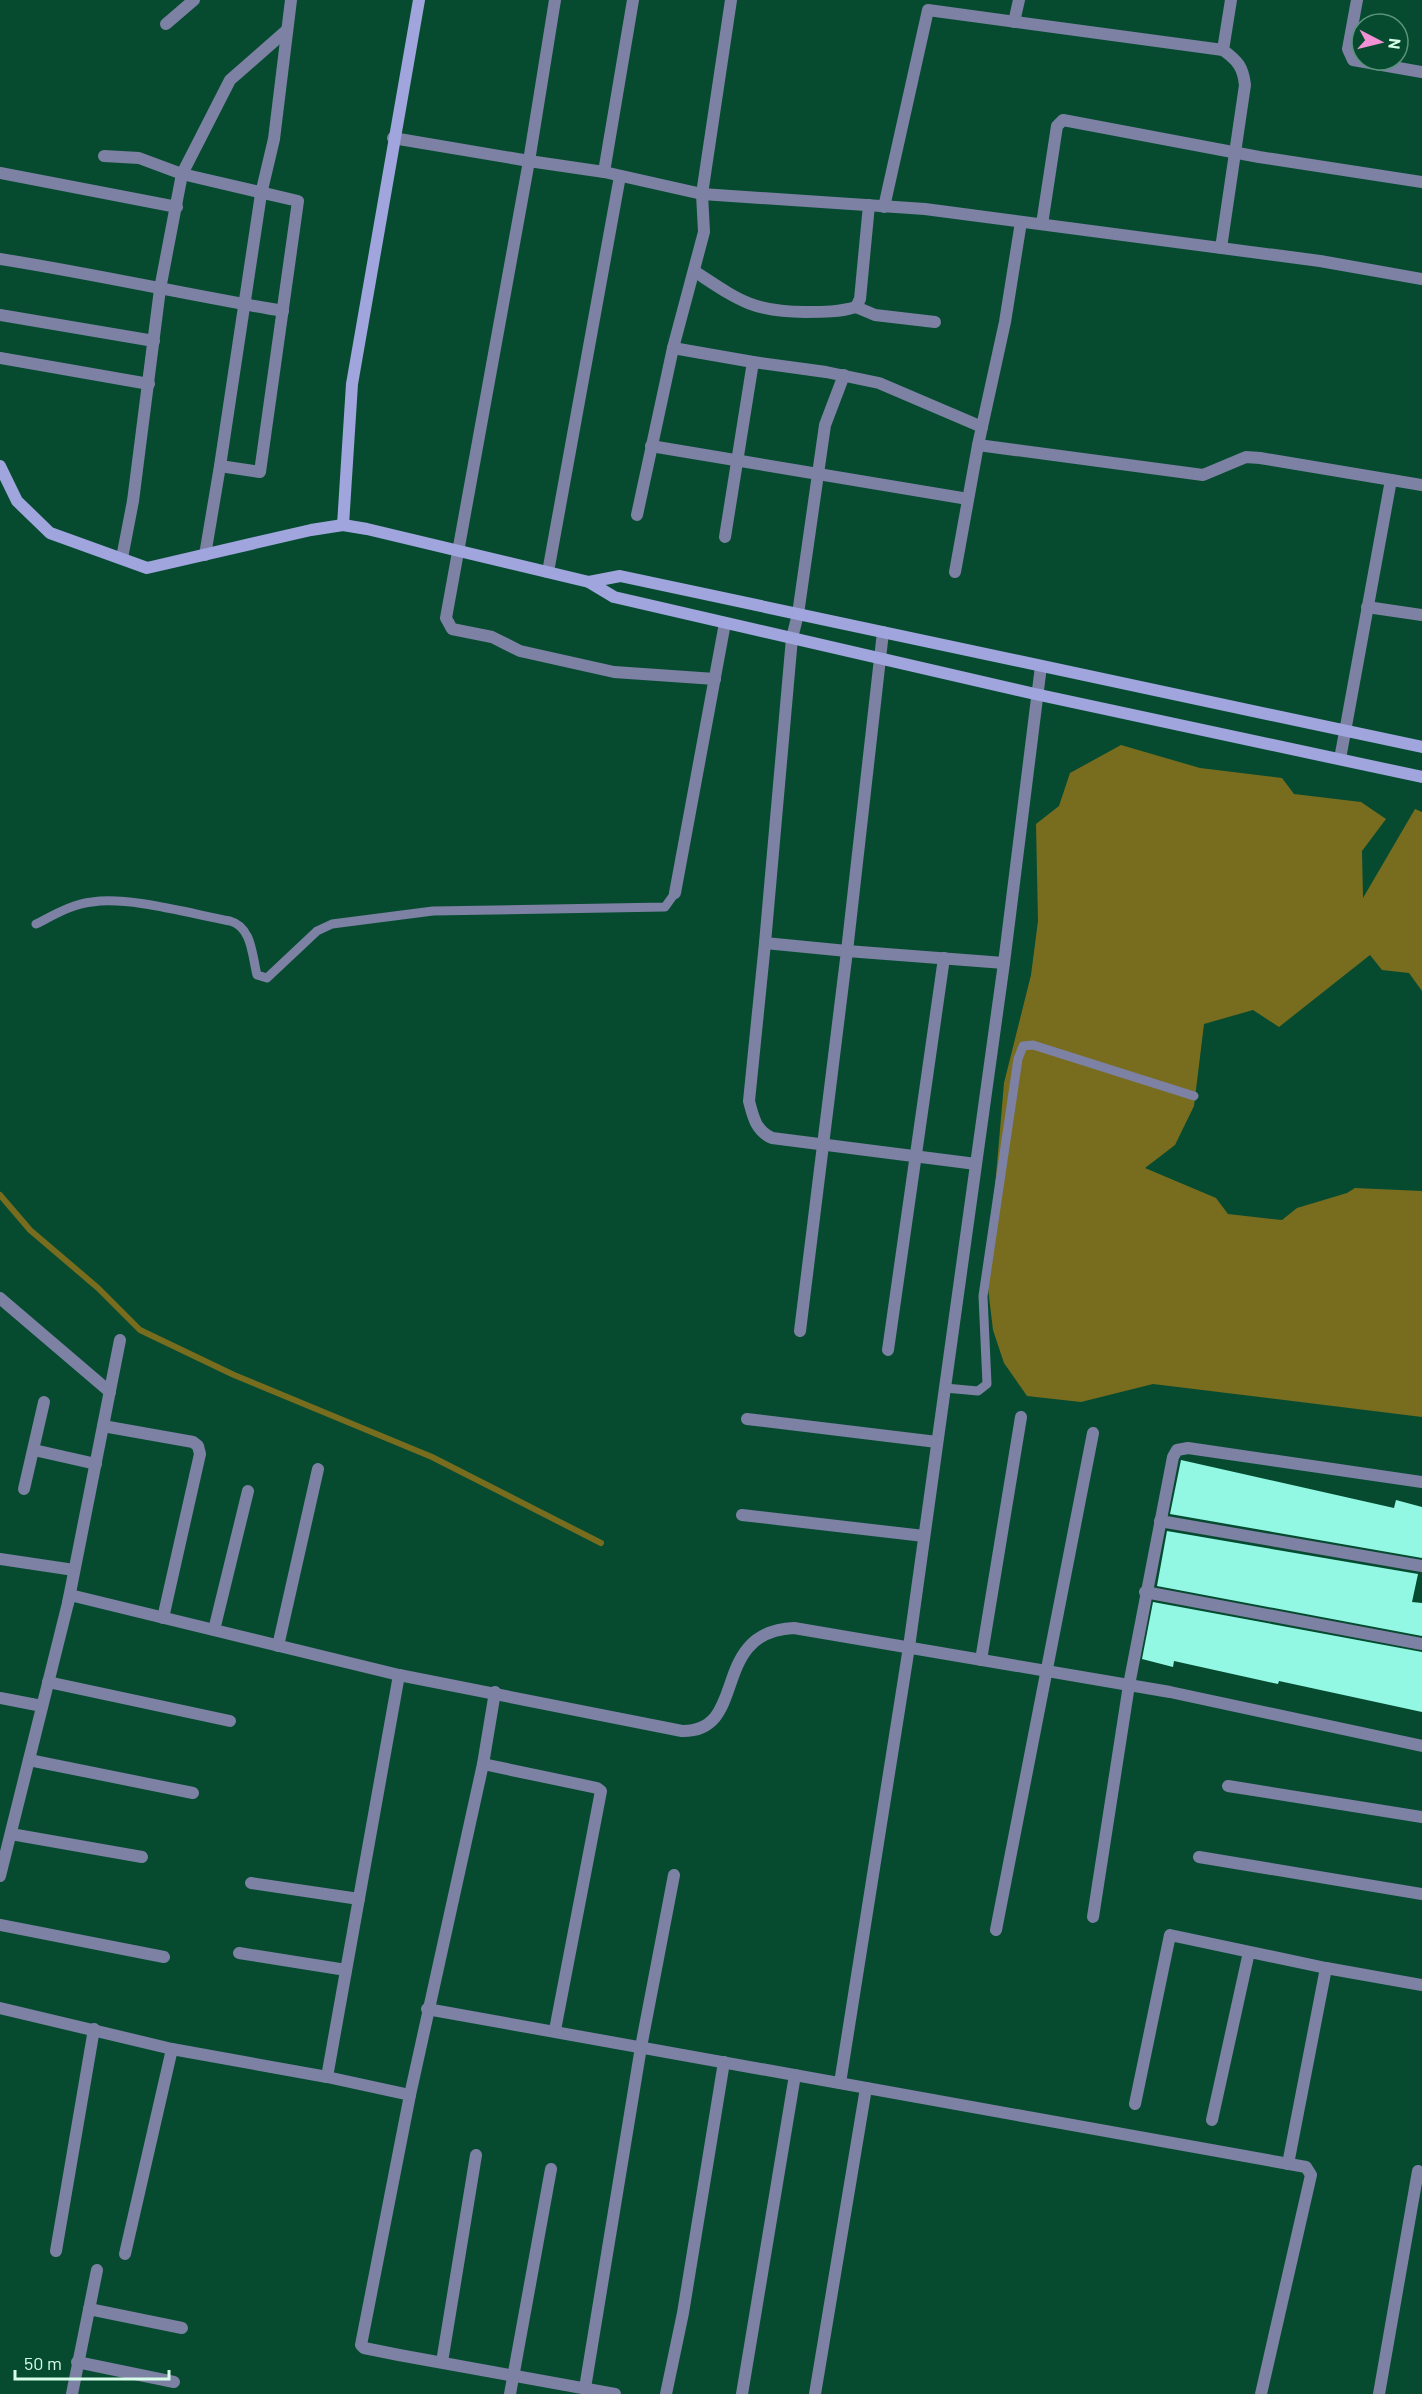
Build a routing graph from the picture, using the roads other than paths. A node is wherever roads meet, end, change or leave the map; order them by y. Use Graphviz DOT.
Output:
graph roads {
  1 [pos="194,0"];
  2 [pos="289,0"];
  3 [pos="419,0"];
  4 [pos="555,0"];
  5 [pos="633,0"];
  6 [pos="731,0"];
  7 [pos="1019,0"];
  8 [pos="1231,0"];
  9 [pos="1357,0"];
  10 [pos="928,5"];
  11 [pos="1014,22"];
  12 [pos="166,24"];
  13 [pos="287,30"];
  14 [pos="1223,50"];
  15 [pos="1422,72"];
  16 [pos="393,138"];
  17 [pos="1234,152"];
  18 [pos="104,156"];
  19 [pos="529,161"];
  20 [pos="604,172"];
  21 [pos="0,173"];
  22 [pos="182,174"];
  23 [pos="620,176"];
  24 [pos="1422,182"];
  25 [pos="261,194"];
  26 [pos="702,194"];
  27 [pos="869,206"];
  28 [pos="177,207"];
  29 [pos="884,207"];
  30 [pos="1021,222"];
  31 [pos="1042,224"];
  32 [pos="1221,248"];
  33 [pos="0,259"];
  34 [pos="694,271"];
  35 [pos="1422,279"];
  36 [pos="160,290"];
  37 [pos="245,305"];
  38 [pos="856,307"];
  39 [pos="283,311"];
  40 [pos="0,315"];
  41 [pos="935,322"];
  42 [pos="154,341"];
  43 [pos="673,348"];
  44 [pos="0,358"];
  45 [pos="753,362"];
  46 [pos="844,375"];
  47 [pos="149,384"];
  48 [pos="982,427"];
  49 [pos="978,445"];
  50 [pos="651,446"];
  51 [pos="738,460"];
  52 [pos="0,466"];
  53 [pos="220,466"];
  54 [pos="819,473"];
  55 [pos="1391,480"];
  56 [pos="1422,485"];
  57 [pos="968,499"];
  58 [pos="637,515"];
  59 [pos="343,525"];
  60 [pos="725,537"];
  61 [pos="459,552"];
  62 [pos="205,555"];
  63 [pos="122,558"];
  64 [pos="548,572"];
  65 [pos="955,572"];
  66 [pos="589,582"];
  67 [pos="1367,607"];
  68 [pos="798,614"];
  69 [pos="1422,615"];
  70 [pos="725,623"];
  71 [pos="883,632"];
  72 [pos="792,638"];
  73 [pos="878,659"];
  74 [pos="1041,666"];
  75 [pos="715,679"];
  76 [pos="1035,694"];
  77 [pos="1344,732"];
  78 [pos="1422,747"];
  79 [pos="1340,759"];
  80 [pos="1422,777"];
  81 [pos="675,892"];
  82 [pos="36,924"];
  83 [pos="765,943"];
  84 [pos="847,951"];
  85 [pos="944,958"];
  86 [pos="1004,963"];
  87 [pos="1194,1096"];
  88 [pos="825,1144"];
  89 [pos="915,1155"];
  90 [pos="976,1164"];
  91 [pos="0,1299"];
  92 [pos="800,1331"];
  93 [pos="120,1340"];
  94 [pos="888,1350"];
  95 [pos="945,1388"];
  96 [pos="110,1392"];
  97 [pos="44,1402"];
  98 [pos="1021,1418"];
  99 [pos="747,1419"];
  100 [pos="103,1426"];
  101 [pos="1093,1433"];
  102 [pos="937,1442"];
  103 [pos="34,1450"];
  104 [pos="96,1464"];
  105 [pos="318,1469"];
  106 [pos="1422,1482"];
  107 [pos="24,1489"];
  108 [pos="248,1491"];
  109 [pos="742,1515"];
  110 [pos="1160,1521"];
  111 [pos="924,1536"];
  112 [pos="0,1559"];
  113 [pos="1422,1566"];
  114 [pos="74,1570"];
  115 [pos="1145,1592"];
  116 [pos="67,1607"];
  117 [pos="163,1618"];
  118 [pos="214,1630"];
  119 [pos="1422,1644"];
  120 [pos="278,1646"];
  121 [pos="909,1647"];
  122 [pos="981,1660"];
  123 [pos="1045,1671"];
  124 [pos="399,1676"];
  125 [pos="48,1682"];
  126 [pos="1129,1685"];
  127 [pos="495,1692"];
  128 [pos="0,1698"];
  129 [pos="42,1706"];
  130 [pos="230,1721"];
  131 [pos="1422,1746"];
  132 [pos="29,1760"];
  133 [pos="483,1764"];
  134 [pos="1228,1786"];
  135 [pos="193,1793"];
  136 [pos="1422,1817"];
  137 [pos="10,1834"];
  138 [pos="142,1857"];
  139 [pos="1199,1857"];
  140 [pos="674,1875"];
  141 [pos="0,1876"];
  142 [pos="251,1883"];
  143 [pos="1422,1894"];
  144 [pos="359,1899"];
  145 [pos="1093,1917"];
  146 [pos="0,1925"];
  147 [pos="996,1930"];
  148 [pos="1249,1952"];
  149 [pos="239,1953"];
  150 [pos="164,1957"];
  151 [pos="1326,1968"];
  152 [pos="346,1970"];
  153 [pos="1422,1985"];
  154 [pos="0,2008"];
  155 [pos="427,2009"];
  156 [pos="94,2029"];
  157 [pos="555,2030"];
  158 [pos="641,2047"];
  159 [pos="172,2049"];
  160 [pos="724,2062"];
  161 [pos="795,2075"];
  162 [pos="327,2077"];
  163 [pos="840,2083"];
  164 [pos="866,2088"];
  165 [pos="410,2096"];
  166 [pos="1135,2104"];
  167 [pos="1212,2120"];
  168 [pos="476,2155"];
  169 [pos="1288,2164"];
  170 [pos="551,2169"];
  171 [pos="1418,2171"];
  172 [pos="56,2251"];
  173 [pos="125,2254"];
  174 [pos="97,2270"];
  175 [pos="89,2309"];
  176 [pos="182,2328"];
  177 [pos="77,2362"];
  178 [pos="442,2362"];
  179 [pos="514,2375"];
  180 [pos="174,2382"];
  181 [pos="585,2388"];
  182 [pos="72,2394"];
  183 [pos="510,2394"];
  184 [pos="615,2394"];
  185 [pos="666,2394"];
  186 [pos="742,2394"];
  187 [pos="815,2394"];
  188 [pos="1261,2394"];
  189 [pos="1380,2394"];
  1 -- 12 [label="street"];
  2 -- 13 [label="street"];
  3 -- 16 [label="street"];
  4 -- 19 [label="street"];
  5 -- 20 [label="street"];
  6 -- 26 [label="street"];
  7 -- 11 [label="street"];
  8 -- 14 [label="street"];
  9 -- 15 [label="street"];
  10 -- 11 [label="street"];
  10 -- 29 [label="street"];
  11 -- 14 [label="street"];
  13 -- 22 [label="street"];
  13 -- 25 [label="street"];
  14 -- 17 [label="street"];
  16 -- 19 [label="street"];
  16 -- 59 [label="street"];
  17 -- 24 [label="street"];
  17 -- 31 [label="street"];
  17 -- 32 [label="street"];
  18 -- 22 [label="street"];
  19 -- 20 [label="street"];
  19 -- 61 [label="street"];
  20 -- 23 [label="street"];
  21 -- 28 [label="street"];
  22 -- 25 [label="street"];
  22 -- 28 [label="street"];
  23 -- 26 [label="street"];
  23 -- 64 [label="street"];
  25 -- 37 [label="street"];
  25 -- 39 [label="street"];
  26 -- 27 [label="street"];
  26 -- 34 [label="street"];
  27 -- 29 [label="street"];
  27 -- 38 [label="street"];
  28 -- 36 [label="street"];
  29 -- 30 [label="street"];
  30 -- 31 [label="street"];
  30 -- 48 [label="street"];
  31 -- 32 [label="street"];
  32 -- 35 [label="street"];
  33 -- 36 [label="street"];
  34 -- 38 [label="street"];
  34 -- 43 [label="street"];
  36 -- 37 [label="street"];
  36 -- 42 [label="street"];
  37 -- 39 [label="street"];
  37 -- 53 [label="street"];
  38 -- 41 [label="street"];
  39 -- 53 [label="street"];
  40 -- 42 [label="street"];
  42 -- 47 [label="street"];
  43 -- 45 [label="street"];
  43 -- 50 [label="street"];
  44 -- 47 [label="street"];
  45 -- 46 [label="street"];
  45 -- 51 [label="street"];
  46 -- 48 [label="street"];
  46 -- 54 [label="street"];
  47 -- 63 [label="street"];
  48 -- 49 [label="street"];
  49 -- 55 [label="street"];
  49 -- 57 [label="street"];
  50 -- 51 [label="street"];
  50 -- 58 [label="street"];
  51 -- 54 [label="street"];
  51 -- 60 [label="street"];
  52 -- 63 [label="street"];
  53 -- 62 [label="street"];
  54 -- 57 [label="street"];
  54 -- 68 [label="street"];
  55 -- 56 [label="street"];
  55 -- 67 [label="street"];
  57 -- 65 [label="street"];
  59 -- 61 [label="street"];
  59 -- 62 [label="street"];
  61 -- 64 [label="street"];
  61 -- 75 [label="street"];
  62 -- 63 [label="street"];
  64 -- 66 [label="street"];
  66 -- 68 [label="street"];
  66 -- 70 [label="street"];
  67 -- 69 [label="street"];
  67 -- 77 [label="street"];
  68 -- 71 [label="street"];
  68 -- 72 [label="street"];
  70 -- 72 [label="street"];
  70 -- 75 [label="street"];
  71 -- 73 [label="street"];
  71 -- 74 [label="street"];
  72 -- 73 [label="street"];
  72 -- 83 [label="street"];
  73 -- 76 [label="street"];
  73 -- 84 [label="street"];
  74 -- 76 [label="street"];
  74 -- 77 [label="street"];
  75 -- 81 [label="street"];
  76 -- 79 [label="street"];
  76 -- 86 [label="street"];
  77 -- 78 [label="street"];
  77 -- 79 [label="street"];
  79 -- 80 [label="street"];
  81 -- 82 [label="lane"];
  83 -- 84 [label="street"];
  83 -- 88 [label="street"];
  84 -- 85 [label="street"];
  84 -- 88 [label="street"];
  85 -- 86 [label="street"];
  85 -- 89 [label="street"];
  86 -- 90 [label="street"];
  87 -- 95 [label="lane"];
  88 -- 89 [label="street"];
  88 -- 92 [label="street"];
  89 -- 90 [label="street"];
  89 -- 94 [label="street"];
  90 -- 95 [label="street"];
  91 -- 96 [label="street"];
  93 -- 96 [label="street"];
  95 -- 102 [label="street"];
  96 -- 100 [label="street"];
  97 -- 103 [label="street"];
  98 -- 122 [label="street"];
  99 -- 102 [label="street"];
  100 -- 104 [label="street"];
  100 -- 117 [label="street"];
  101 -- 123 [label="street"];
  102 -- 111 [label="street"];
  103 -- 104 [label="street"];
  103 -- 107 [label="street"];
  104 -- 114 [label="street"];
  105 -- 120 [label="street"];
  106 -- 110 [label="street"];
  108 -- 118 [label="street"];
  109 -- 111 [label="street"];
  110 -- 113 [label="street"];
  110 -- 115 [label="street"];
  111 -- 121 [label="street"];
  112 -- 114 [label="street"];
  114 -- 116 [label="street"];
  115 -- 119 [label="street"];
  115 -- 126 [label="street"];
  116 -- 117 [label="street"];
  116 -- 125 [label="street"];
  117 -- 118 [label="street"];
  118 -- 120 [label="street"];
  120 -- 124 [label="street"];
  121 -- 122 [label="street"];
  121 -- 127 [label="street"];
  121 -- 163 [label="street"];
  122 -- 123 [label="street"];
  123 -- 126 [label="street"];
  123 -- 147 [label="street"];
  124 -- 127 [label="street"];
  124 -- 144 [label="street"];
  125 -- 129 [label="street"];
  125 -- 130 [label="street"];
  126 -- 131 [label="street"];
  126 -- 145 [label="street"];
  127 -- 133 [label="street"];
  128 -- 129 [label="street"];
  129 -- 132 [label="street"];
  132 -- 135 [label="street"];
  132 -- 137 [label="street"];
  133 -- 155 [label="street"];
  133 -- 157 [label="street"];
  134 -- 136 [label="street"];
  137 -- 138 [label="street"];
  137 -- 141 [label="street"];
  139 -- 143 [label="street"];
  140 -- 158 [label="street"];
  142 -- 144 [label="street"];
  144 -- 152 [label="street"];
  146 -- 150 [label="street"];
  148 -- 151 [label="street"];
  148 -- 166 [label="street"];
  148 -- 167 [label="street"];
  149 -- 152 [label="street"];
  151 -- 153 [label="street"];
  151 -- 169 [label="street"];
  152 -- 162 [label="street"];
  154 -- 156 [label="street"];
  155 -- 157 [label="street"];
  155 -- 165 [label="street"];
  156 -- 159 [label="street"];
  156 -- 172 [label="street"];
  157 -- 158 [label="street"];
  158 -- 160 [label="street"];
  158 -- 181 [label="street"];
  159 -- 162 [label="street"];
  159 -- 173 [label="street"];
  160 -- 161 [label="street"];
  160 -- 185 [label="street"];
  161 -- 163 [label="street"];
  161 -- 186 [label="street"];
  162 -- 165 [label="street"];
  163 -- 164 [label="street"];
  164 -- 169 [label="street"];
  164 -- 187 [label="street"];
  165 -- 178 [label="street"];
  168 -- 178 [label="street"];
  169 -- 188 [label="street"];
  170 -- 179 [label="street"];
  171 -- 189 [label="street"];
  174 -- 175 [label="street"];
  175 -- 176 [label="street"];
  175 -- 177 [label="street"];
  177 -- 180 [label="street"];
  177 -- 182 [label="street"];
  178 -- 179 [label="street"];
  179 -- 181 [label="street"];
  179 -- 183 [label="street"];
  181 -- 184 [label="street"];
}
